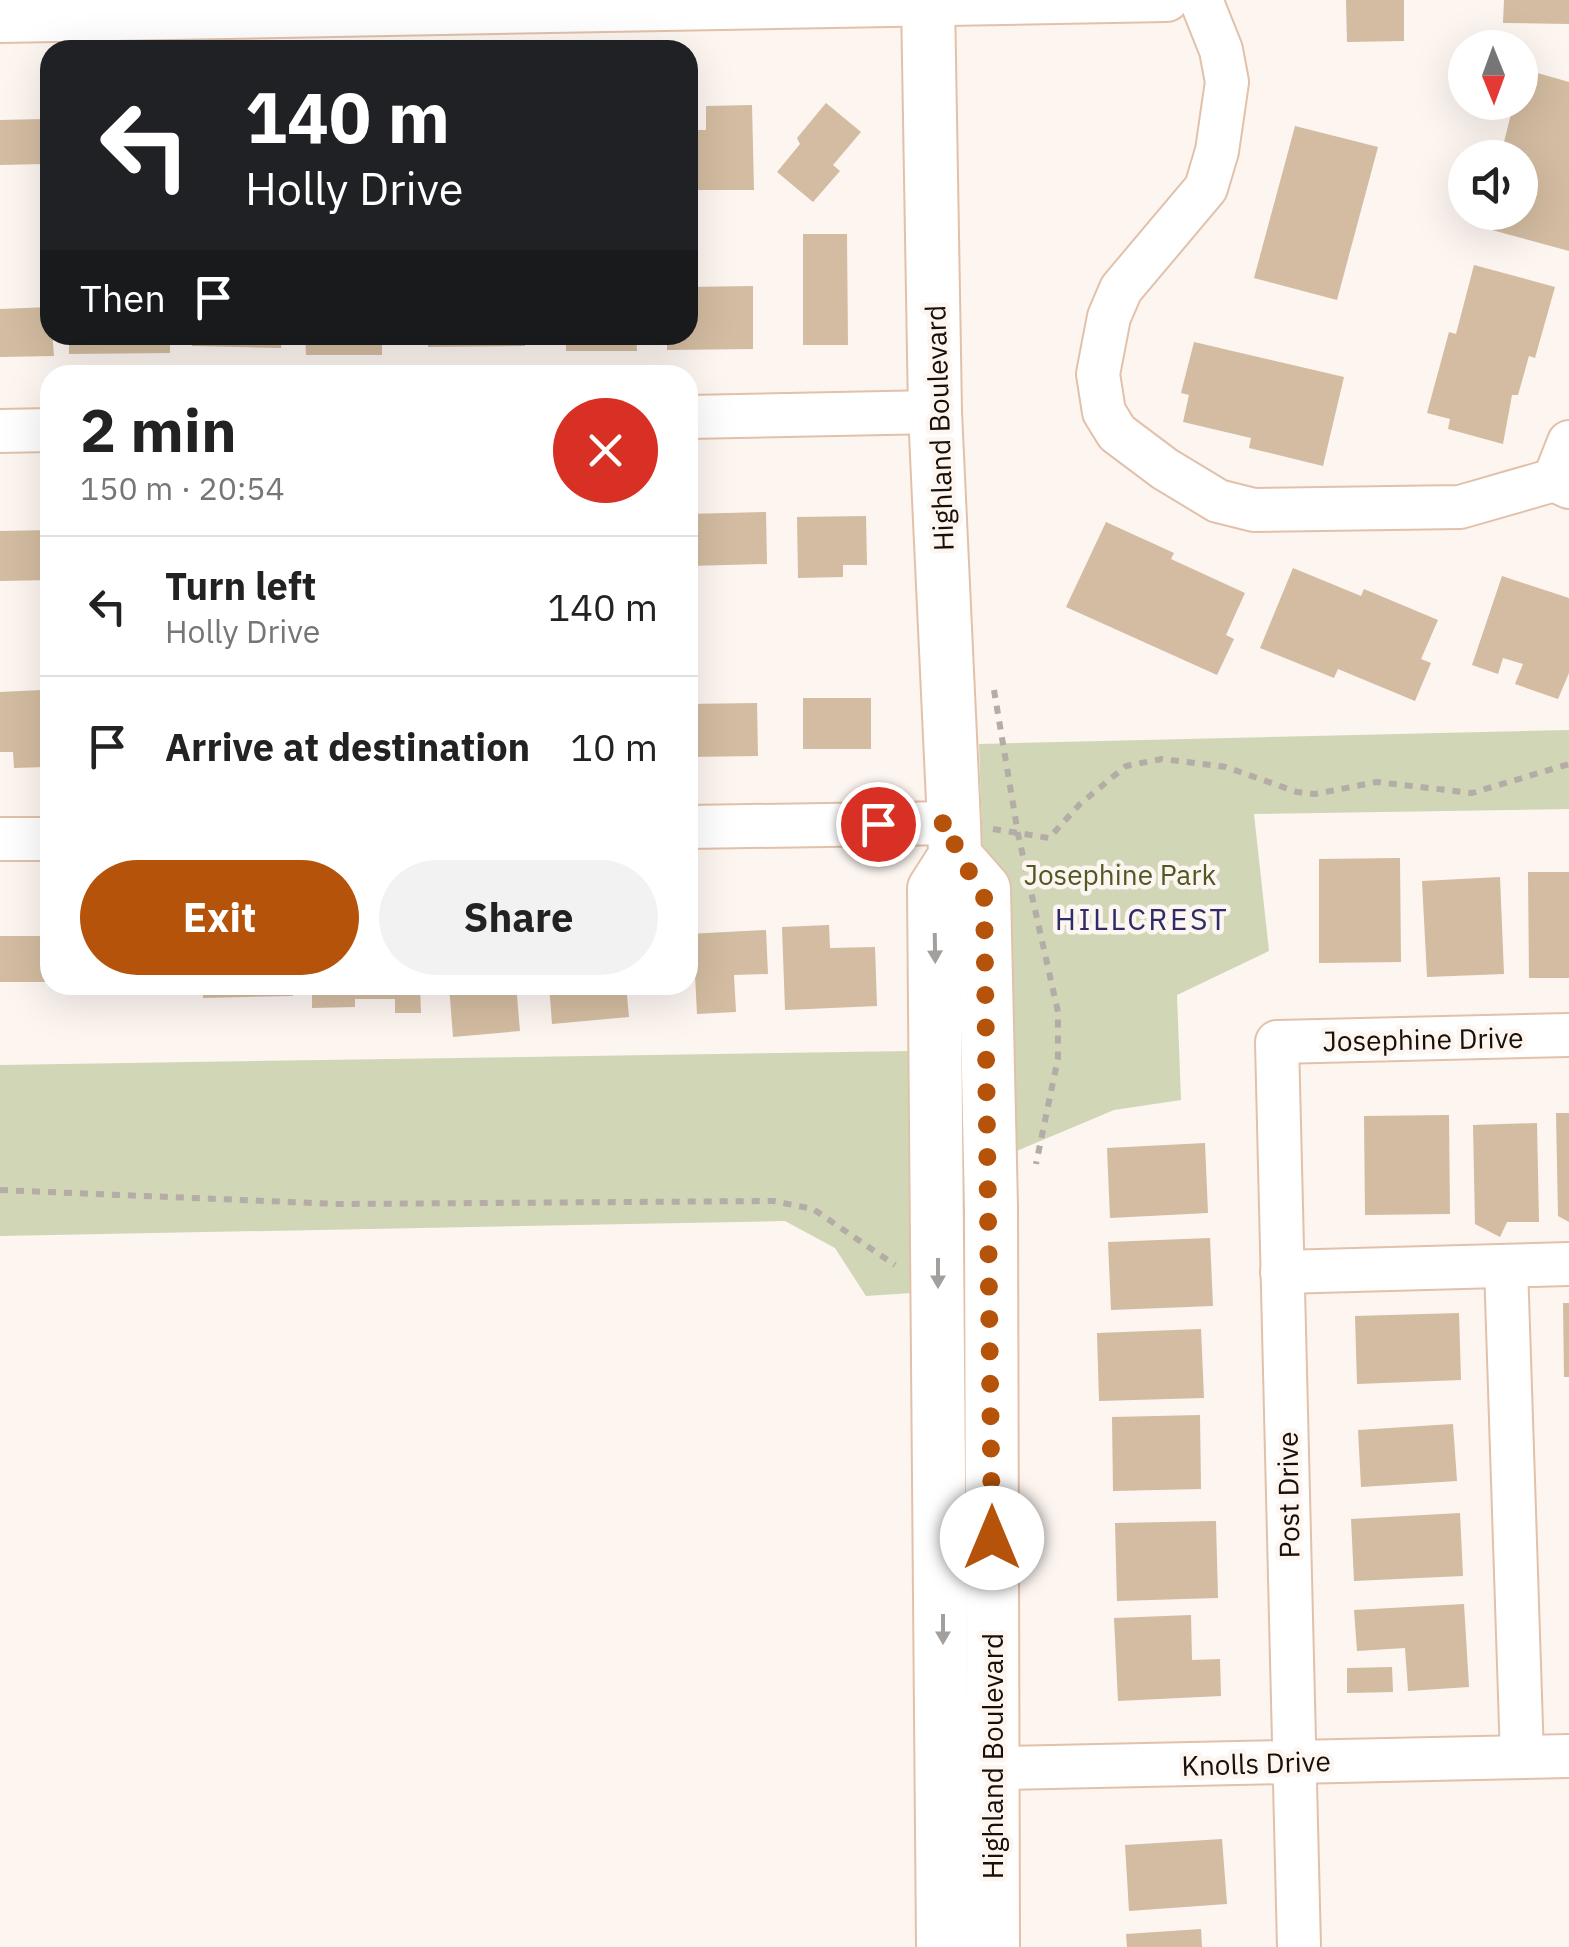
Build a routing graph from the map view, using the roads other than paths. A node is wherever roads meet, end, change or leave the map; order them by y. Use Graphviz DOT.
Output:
graph roads {
  1 [pos="1167,0"];
  2 [pos="1201,0"];
  3 [pos="928,2"];
  4 [pos="0,21"];
  5 [pos="935,412"];
  6 [pos="698,417"];
  7 [pos="40,430"];
  8 [pos="0,431"];
  9 [pos="1564,470"];
  10 [pos="698,828"];
  11 [pos="40,838"];
  12 [pos="955,839"];
  13 [pos="0,840"];
  14 [pos="1569,1035"];
  15 [pos="1277,1042"];
  16 [pos="1569,1264"];
  17 [pos="1506,1266"];
  18 [pos="1282,1272"];
  19 [pos="1569,1756"];
  20 [pos="1522,1757"];
  21 [pos="1294,1762"];
  22 [pos="967,1769"];
  23 [pos="943,1947"];
  24 [pos="993,1947"];
  25 [pos="1299,1947"];
  1 -- 3 [label="street"];
  2 -- 9 [label="street"];
  3 -- 4 [label="street"];
  3 -- 5 [label="main road, Highland Boulevard"];
  5 -- 6 [label="street"];
  5 -- 12 [label="main road, Highland Boulevard"];
  7 -- 8 [label="street"];
  10 -- 12 [label="street"];
  11 -- 13 [label="street"];
  12 -- 22 [label="main road, Highland Boulevard, one-way"];
  12 -- 22 [label="main road, Highland Boulevard"];
  14 -- 15 [label="street, Josephine Drive"];
  15 -- 18 [label="street, Post Drive"];
  16 -- 17 [label="street"];
  17 -- 18 [label="street"];
  17 -- 20 [label="street"];
  18 -- 21 [label="street, Post Drive"];
  19 -- 20 [label="street, Knolls Drive"];
  20 -- 21 [label="street, Knolls Drive"];
  21 -- 22 [label="street, Knolls Drive"];
  21 -- 25 [label="street, Post Drive"];
  22 -- 23 [label="main road, Highland Boulevard"];
  22 -- 24 [label="main road, Highland Boulevard"];
}
